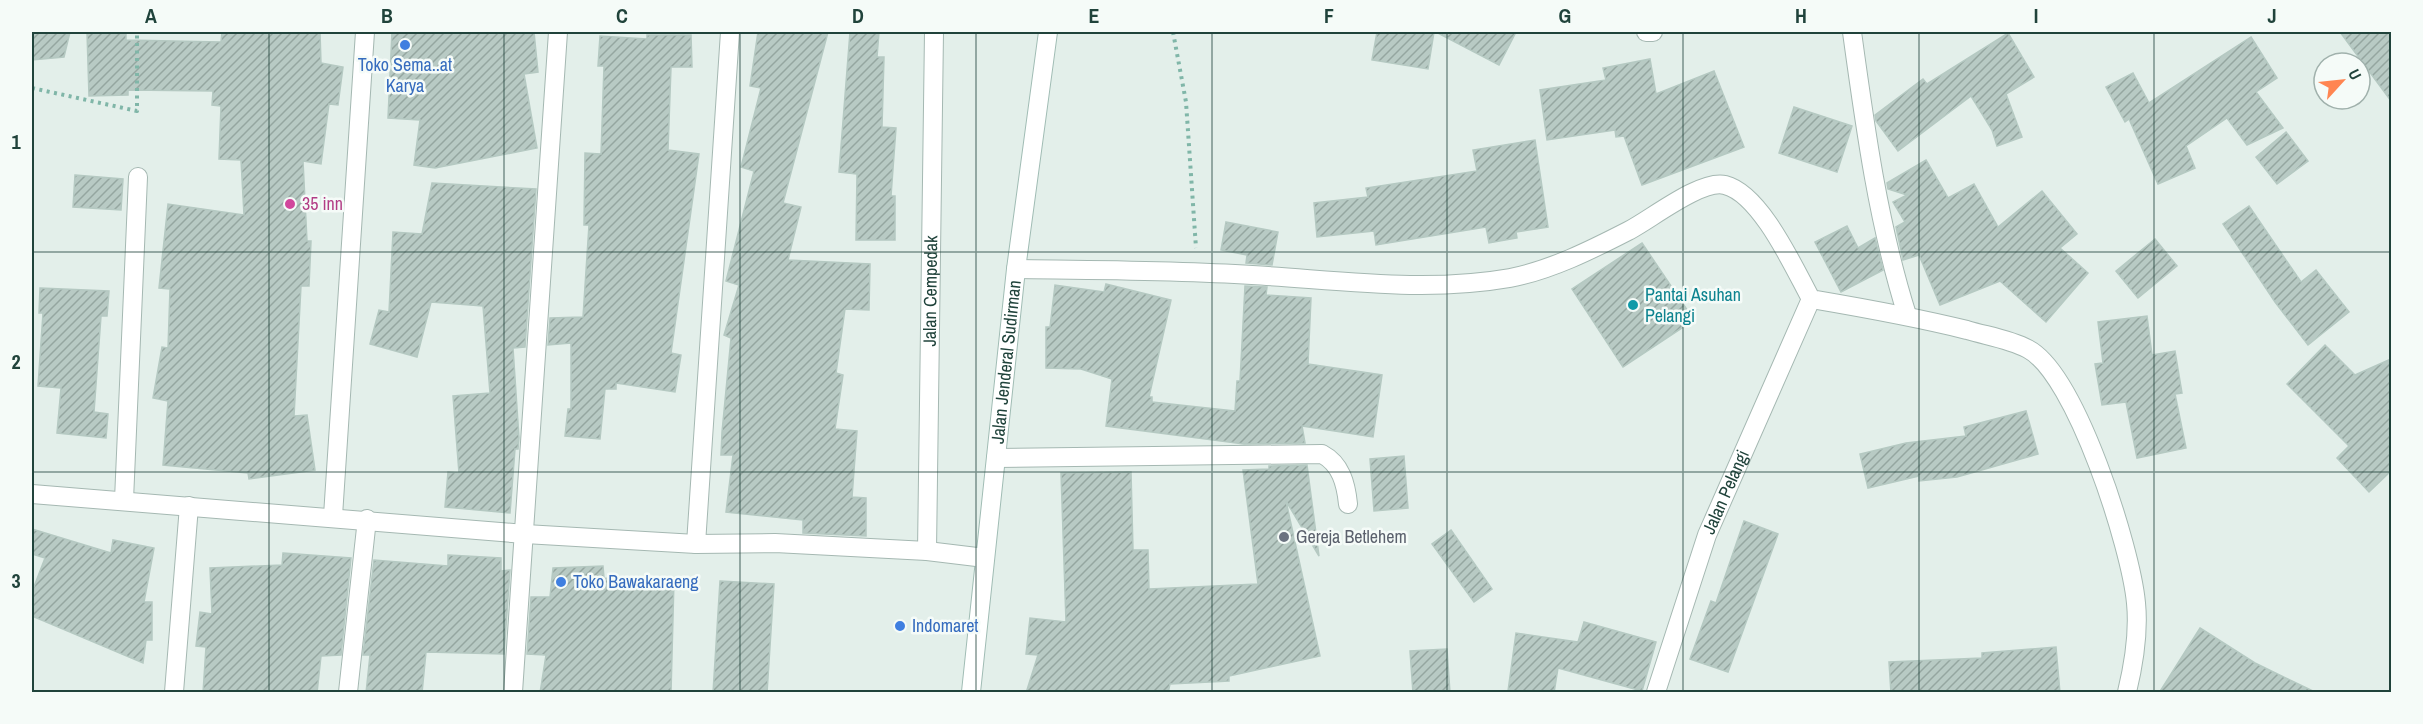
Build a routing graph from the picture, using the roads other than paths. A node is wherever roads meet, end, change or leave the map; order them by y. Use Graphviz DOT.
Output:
graph roads {
  1 [pos="365,32"];
  2 [pos="558,32"];
  3 [pos="730,32"];
  4 [pos="934,32"];
  5 [pos="1048,32"];
  6 [pos="1646,32"];
  7 [pos="1653,32"];
  8 [pos="1852,32"];
  9 [pos="138,177"];
  10 [pos="1016,269"];
  11 [pos="1811,299"];
  12 [pos="1907,315"];
  13 [pos="996,458"];
  14 [pos="32,494"];
  15 [pos="124,500"];
  16 [pos="1348,504"];
  17 [pos="189,506"];
  18 [pos="333,516"];
  19 [pos="367,519"];
  20 [pos="525,534"];
  21 [pos="696,544"];
  22 [pos="927,551"];
  23 [pos="985,558"];
  24 [pos="174,693"];
  25 [pos="348,693"];
  26 [pos="513,693"];
  27 [pos="970,693"];
  28 [pos="1656,693"];
  29 [pos="2127,693"];
  1 -- 18 [label="street"];
  2 -- 20 [label="street"];
  3 -- 21 [label="street"];
  4 -- 22 [label="street, Jalan Cempedak"];
  5 -- 10 [label="street, Jalan Jenderal Sudirman"];
  6 -- 7 [label="street"];
  8 -- 12 [label="street"];
  9 -- 15 [label="street"];
  10 -- 11 [label="street"];
  10 -- 13 [label="street, Jalan Jenderal Sudirman"];
  11 -- 12 [label="street"];
  11 -- 28 [label="street, Jalan Pelangi"];
  12 -- 29 [label="street"];
  13 -- 16 [label="street"];
  13 -- 23 [label="street, Jalan Jenderal Sudirman"];
  14 -- 15 [label="street"];
  15 -- 17 [label="street"];
  17 -- 18 [label="street"];
  17 -- 24 [label="street"];
  18 -- 19 [label="street"];
  19 -- 20 [label="street"];
  19 -- 25 [label="street"];
  20 -- 21 [label="street"];
  20 -- 26 [label="street"];
  21 -- 22 [label="street"];
  22 -- 23 [label="street"];
  23 -- 27 [label="street, Jalan Jenderal Sudirman"];
}
